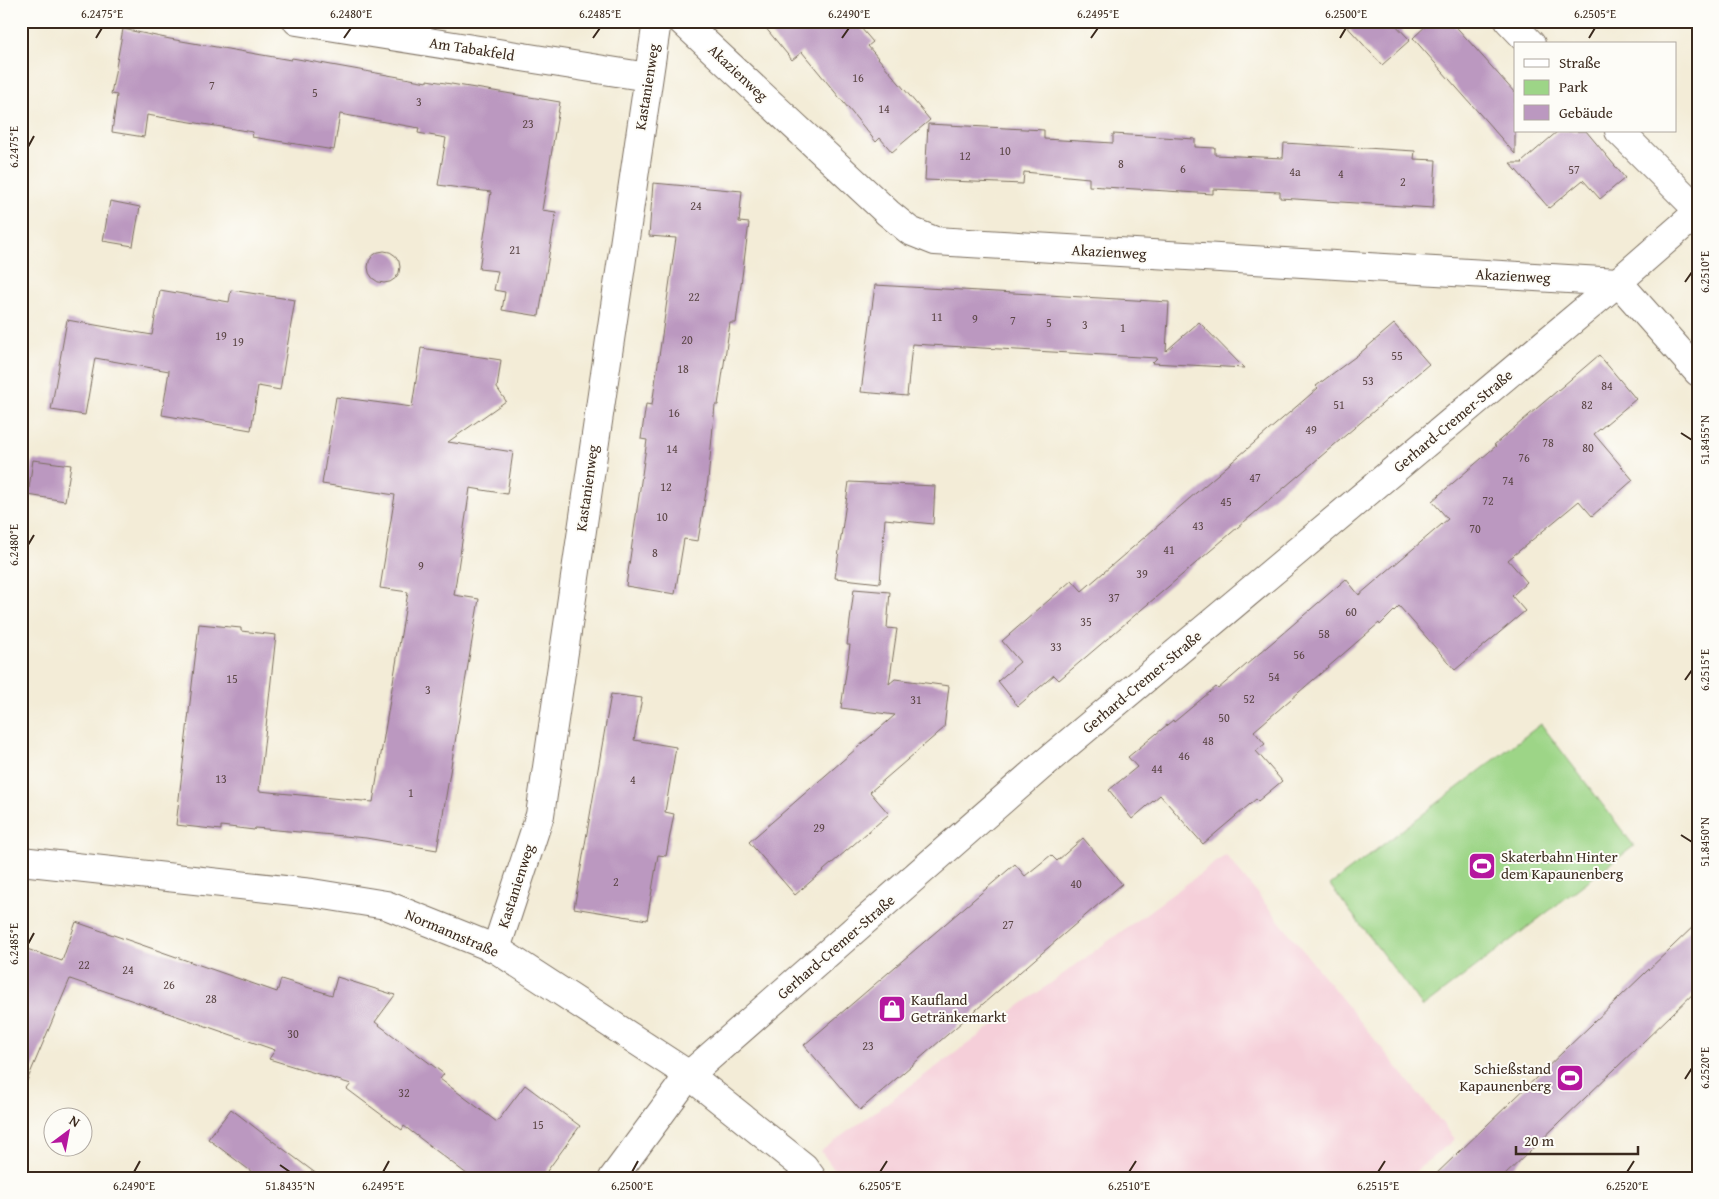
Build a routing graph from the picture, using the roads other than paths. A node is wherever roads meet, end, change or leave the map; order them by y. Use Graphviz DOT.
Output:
graph roads {
  1 [pos="296,21"];
  2 [pos="656,21"];
  3 [pos="682,21"];
  4 [pos="1509,21"];
  5 [pos="1529,42"];
  6 [pos="648,77"];
  7 [pos="1620,132"];
  8 [pos="1698,211"];
  9 [pos="1618,282"];
  10 [pos="1698,372"];
  11 [pos="21,861"];
  12 [pos="496,949"];
  13 [pos="689,1075"];
  14 [pos="613,1178"];
  15 [pos="812,1178"];
  1 -- 6 [label="street, Am Tabakfeld"];
  2 -- 6 [label="street, Kastanienweg"];
  3 -- 9 [label="street, Akazienweg"];
  4 -- 5 [label="street"];
  6 -- 12 [label="street, Kastanienweg"];
  7 -- 8 [label="street"];
  8 -- 9 [label="street, Gerhard-Cremer-Straße"];
  9 -- 10 [label="street"];
  9 -- 13 [label="street, Gerhard-Cremer-Straße"];
  11 -- 12 [label="street, Normannstraße"];
  12 -- 13 [label="street, Normannstraße"];
  13 -- 14 [label="street, Gerhard-Cremer-Straße"];
  13 -- 15 [label="street, Normannstraße"];
}
